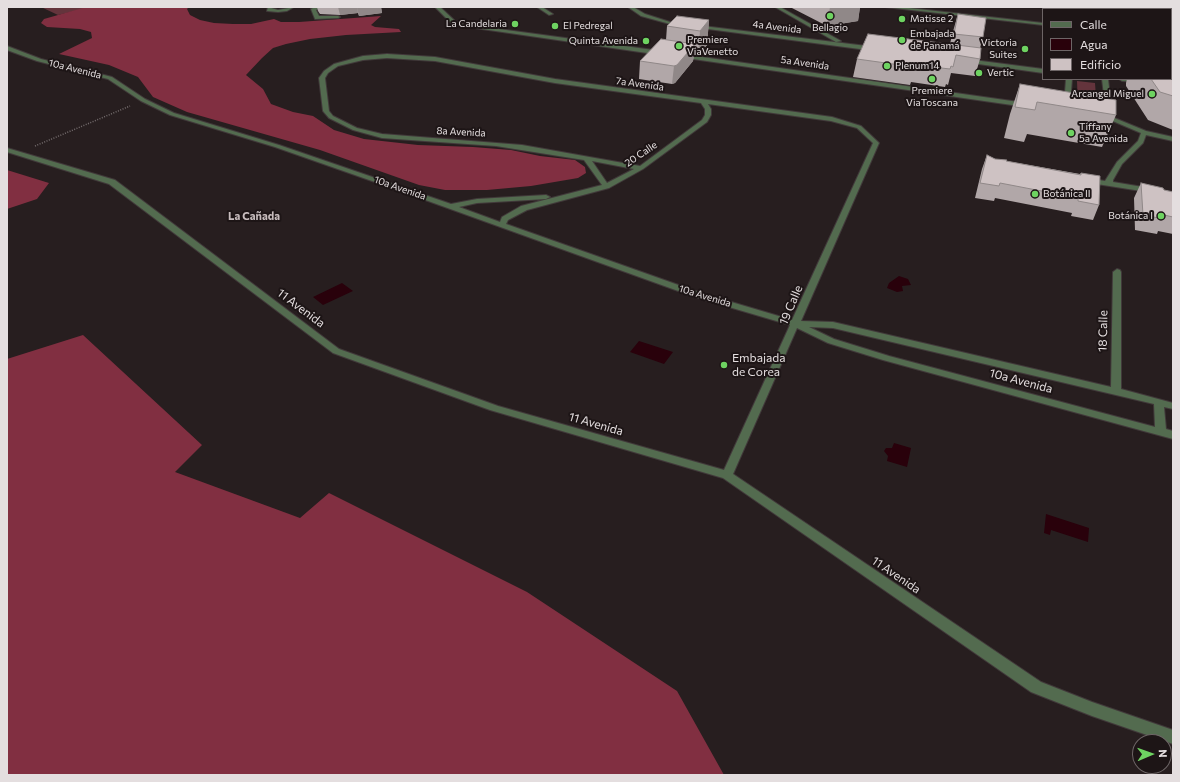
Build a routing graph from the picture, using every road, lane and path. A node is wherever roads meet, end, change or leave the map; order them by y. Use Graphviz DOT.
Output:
graph roads {
  1 [pos="270,7"];
  2 [pos="292,7"];
  3 [pos="320,7"];
  4 [pos="437,7"];
  5 [pos="539,7"];
  6 [pos="630,7"];
  7 [pos="777,7"];
  8 [pos="888,7"];
  9 [pos="551,14"];
  10 [pos="338,17"];
  11 [pos="1042,24"];
  12 [pos="844,44"];
  13 [pos="7,48"];
  14 [pos="883,50"];
  15 [pos="665,54"];
  16 [pos="672,55"];
  17 [pos="959,60"];
  18 [pos="1042,71"];
  19 [pos="1069,80"];
  20 [pos="1105,80"];
  21 [pos="1133,80"];
  22 [pos="1144,81"];
  23 [pos="143,100"];
  24 [pos="704,102"];
  25 [pos="1029,106"];
  26 [pos="1066,111"];
  27 [pos="1095,116"];
  28 [pos="1110,118"];
  29 [pos="337,120"];
  30 [pos="1144,132"];
  31 [pos="1173,139"];
  32 [pos="876,143"];
  33 [pos="7,150"];
  34 [pos="19,153"];
  35 [pos="586,158"];
  36 [pos="641,168"];
  37 [pos="1078,179"];
  38 [pos="1109,183"];
  39 [pos="606,186"];
  40 [pos="1173,194"];
  41 [pos="562,197"];
  42 [pos="450,206"];
  43 [pos="502,225"];
  44 [pos="1117,272"];
  45 [pos="796,324"];
  46 [pos="1116,391"];
  47 [pos="1159,402"];
  48 [pos="1173,406"];
  49 [pos="1161,432"];
  50 [pos="1173,435"];
  51 [pos="728,475"];
  52 [pos="1173,736"];
  1 -- 2 [label="street"];
  3 -- 10 [label="street"];
  4 -- 15 [label="street"];
  5 -- 9 [label="street"];
  6 -- 12 [label="street, 4a Avenida"];
  7 -- 12 [label="street"];
  8 -- 11 [label="street"];
  12 -- 14 [label="street, 4a Avenida"];
  13 -- 23 [label="street, 10a Avenida"];
  16 -- 25 [label="street, 5a Avenida"];
  17 -- 18 [label="street"];
  19 -- 26 [label="street"];
  20 -- 28 [label="street"];
  21 -- 22 [label="street"];
  23 -- 34 [label="path"];
  23 -- 42 [label="street, 10a Avenida"];
  24 -- 29 [label="street, 7a Avenida"];
  24 -- 32 [label="street, 7a Avenida"];
  24 -- 36 [label="street, 20 Calle"];
  27 -- 28 [label="street"];
  28 -- 30 [label="street"];
  29 -- 35 [label="street, 8a Avenida"];
  30 -- 31 [label="street"];
  30 -- 38 [label="street"];
  32 -- 45 [label="street, 19 Calle"];
  33 -- 34 [label="street, 11 Avenida"];
  34 -- 51 [label="street, 11 Avenida"];
  35 -- 36 [label="street, 8a Avenida"];
  35 -- 39 [label="street"];
  36 -- 39 [label="street, 20 Calle"];
  37 -- 38 [label="street"];
  38 -- 40 [label="street"];
  39 -- 41 [label="street, 20 Calle"];
  41 -- 42 [label="street, 20 Calle"];
  41 -- 43 [label="street, 20 Calle"];
  42 -- 43 [label="street, 10a Avenida"];
  43 -- 45 [label="street, 10a Avenida"];
  44 -- 46 [label="street, 18 Calle"];
  45 -- 46 [label="street, 10a Avenida"];
  45 -- 49 [label="street, 10a Avenida"];
  45 -- 51 [label="street, 19 Calle"];
  46 -- 47 [label="street, 10a Avenida"];
  47 -- 48 [label="street, 10a Avenida"];
  47 -- 49 [label="street"];
  49 -- 50 [label="street, 10a Avenida"];
  51 -- 52 [label="street, 11 Avenida"];
}
